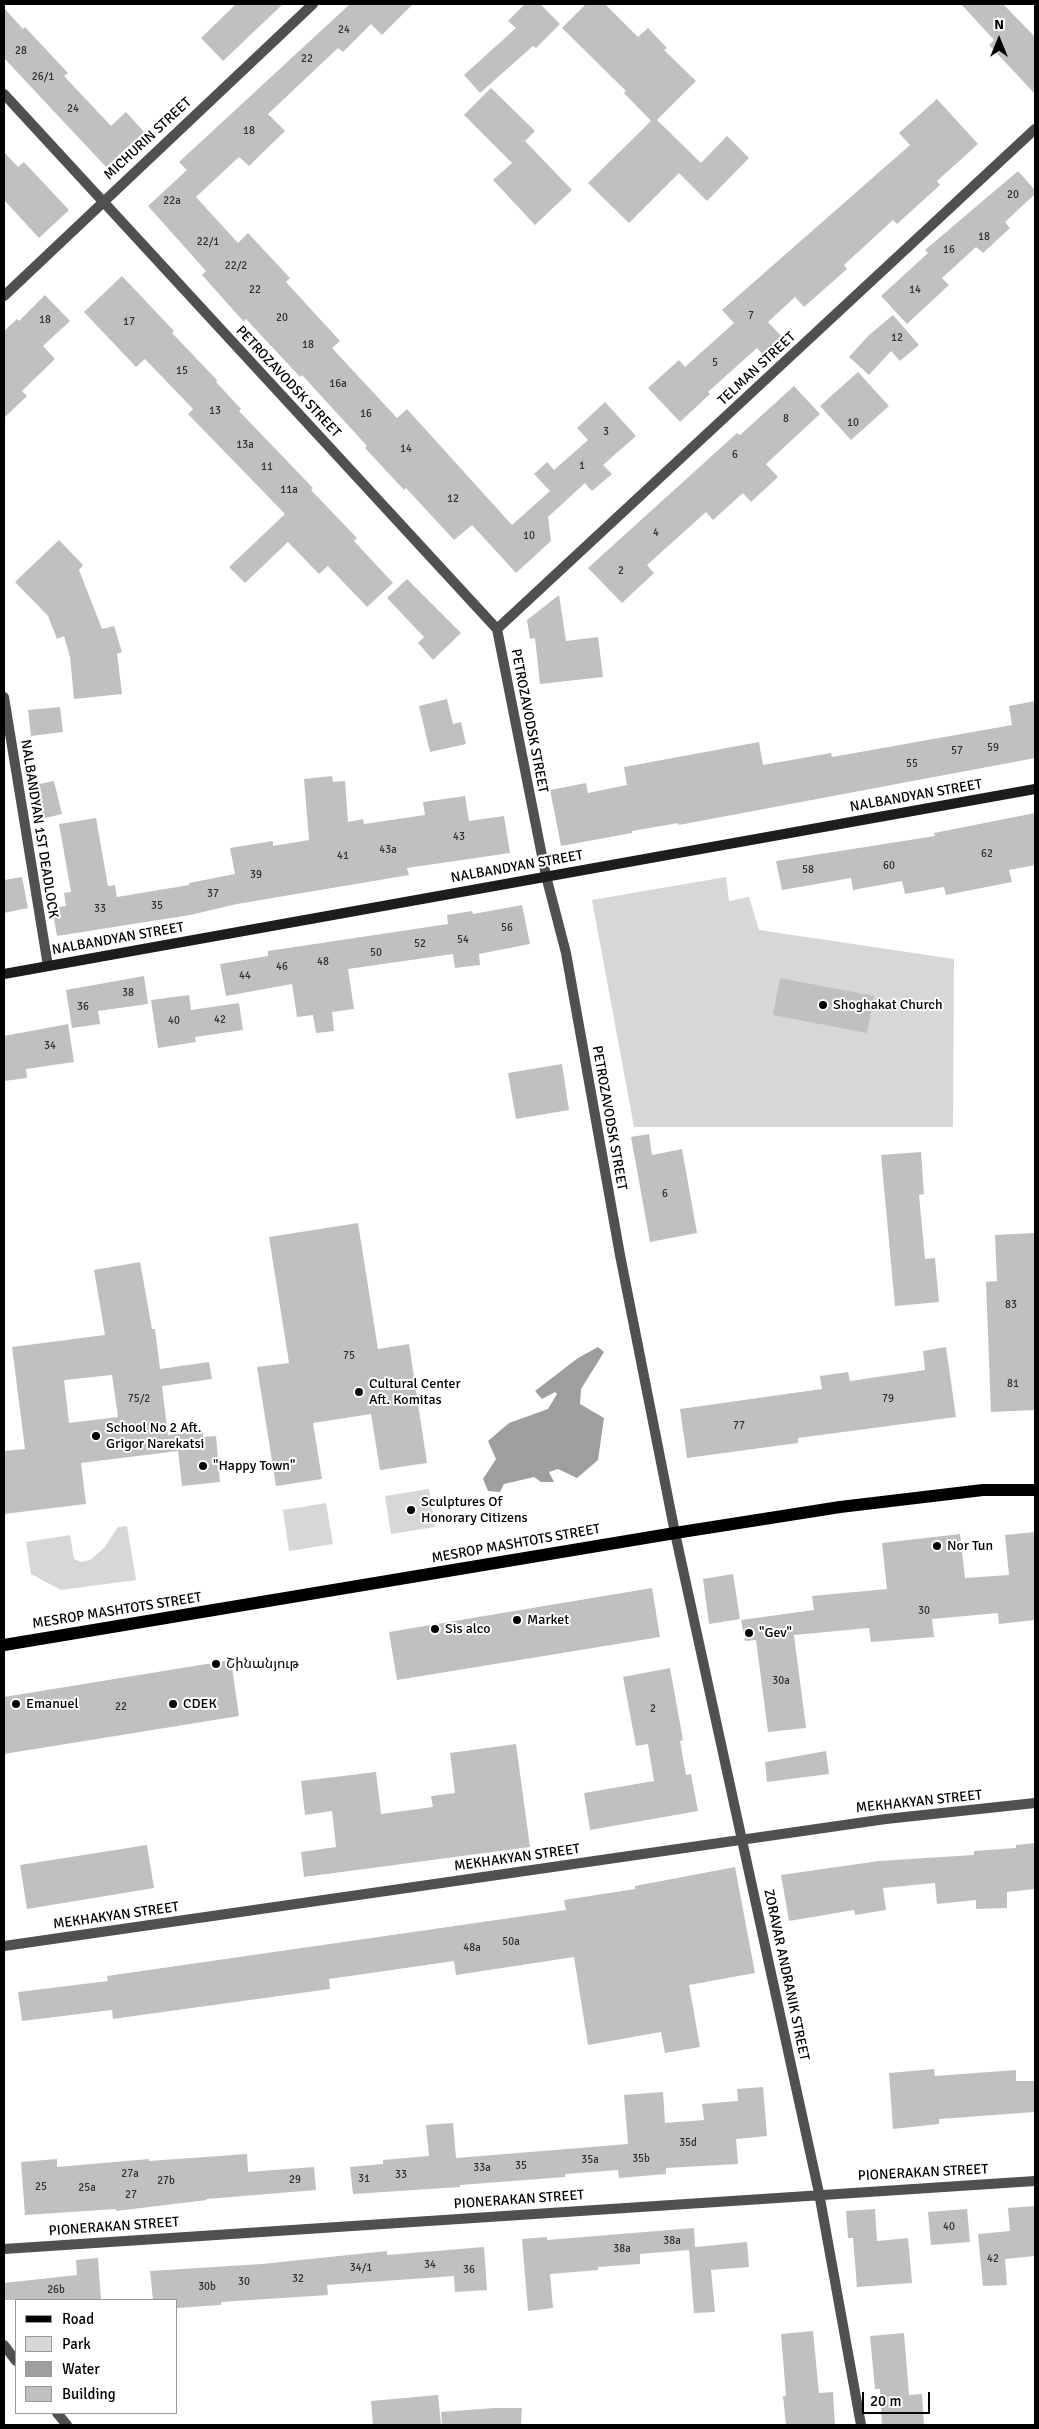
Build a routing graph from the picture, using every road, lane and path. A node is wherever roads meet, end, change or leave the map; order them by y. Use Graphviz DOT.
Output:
graph roads {
  1 [pos="313,4"];
  2 [pos="4,94"];
  3 [pos="1035,129"];
  4 [pos="103,201"];
  5 [pos="4,296"];
  6 [pos="497,629"];
  7 [pos="4,696"];
  8 [pos="1035,789"];
  9 [pos="546,876"];
  10 [pos="48,966"];
  11 [pos="4,974"];
  12 [pos="1035,1490"];
  13 [pos="675,1533"];
  14 [pos="4,1645"];
  15 [pos="1035,1803"];
  16 [pos="743,1839"];
  17 [pos="4,1946"];
  18 [pos="1035,2180"];
  19 [pos="819,2193"];
  20 [pos="4,2249"];
  21 [pos="4,2345"];
  22 [pos="15,2360"];
  23 [pos="58,2414"];
  24 [pos="67,2425"];
  25 [pos="861,2425"];
  1 -- 4 [label="street, MICHURIN STREET"];
  2 -- 4 [label="street, PETROZAVODSK STREET"];
  3 -- 6 [label="street, TELMAN STREET"];
  4 -- 5 [label="street, MICHURIN STREET"];
  4 -- 6 [label="street, PETROZAVODSK STREET"];
  6 -- 9 [label="street, PETROZAVODSK STREET"];
  7 -- 10 [label="street, NALBANDYAN 1ST DEADLOCK"];
  8 -- 9 [label="street, NALBANDYAN STREET"];
  9 -- 10 [label="street, NALBANDYAN STREET"];
  9 -- 13 [label="street, PETROZAVODSK STREET"];
  10 -- 11 [label="street, NALBANDYAN STREET"];
  12 -- 13 [label="main road, MESROP MASHTOTS STREET"];
  13 -- 14 [label="main road, MESROP MASHTOTS STREET"];
  13 -- 16 [label="street, ZORAVAR ANDRANIK STREET"];
  15 -- 16 [label="street, MEKHAKYAN STREET"];
  16 -- 17 [label="street, MEKHAKYAN STREET"];
  16 -- 19 [label="street, ZORAVAR ANDRANIK STREET"];
  18 -- 19 [label="street, PIONERAKAN STREET"];
  19 -- 20 [label="street, PIONERAKAN STREET"];
  19 -- 25 [label="street, ZORAVAR ANDRANIK STREET"];
  21 -- 22 [label="street"];
  23 -- 24 [label="street"];
}
